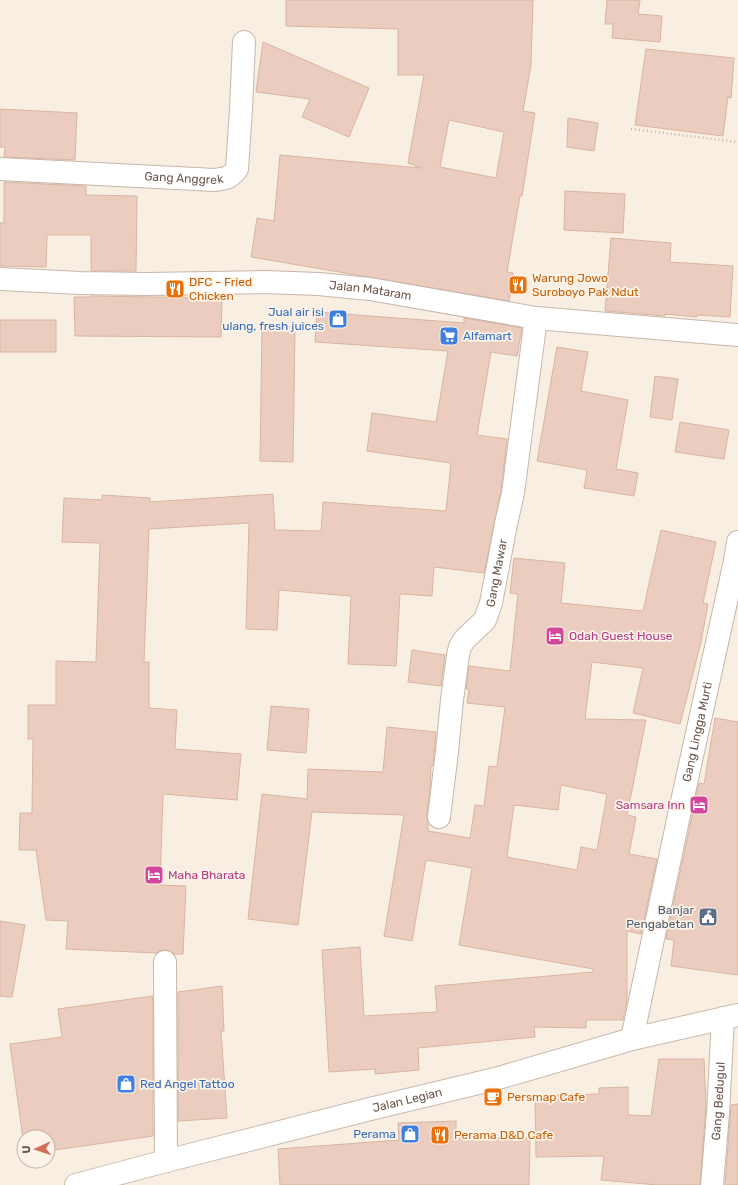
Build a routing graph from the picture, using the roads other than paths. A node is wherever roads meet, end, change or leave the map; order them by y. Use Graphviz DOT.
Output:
graph roads {
  1 [pos="244,42"];
  2 [pos="0,169"];
  3 [pos="0,279"];
  4 [pos="536,318"];
  5 [pos="738,335"];
  6 [pos="738,542"];
  7 [pos="439,817"];
  8 [pos="165,962"];
  9 [pos="730,1016"];
  10 [pos="632,1039"];
  11 [pos="166,1160"];
  12 [pos="104,1181"];
  13 [pos="76,1185"];
  14 [pos="712,1185"];
  1 -- 2 [label="street, Gang Anggrek"];
  3 -- 4 [label="street, Jalan Mataram"];
  4 -- 5 [label="street, Jalan Mataram"];
  4 -- 7 [label="street, Gang Mawar"];
  6 -- 10 [label="street, Gang Lingga Murti"];
  8 -- 11 [label="street"];
  9 -- 10 [label="street, Jalan Legian"];
  9 -- 14 [label="street, Gang Bedugul"];
  10 -- 11 [label="street, Jalan Legian"];
  11 -- 12 [label="street, Jalan Legian"];
  12 -- 13 [label="street, Jalan Legian"];
}
